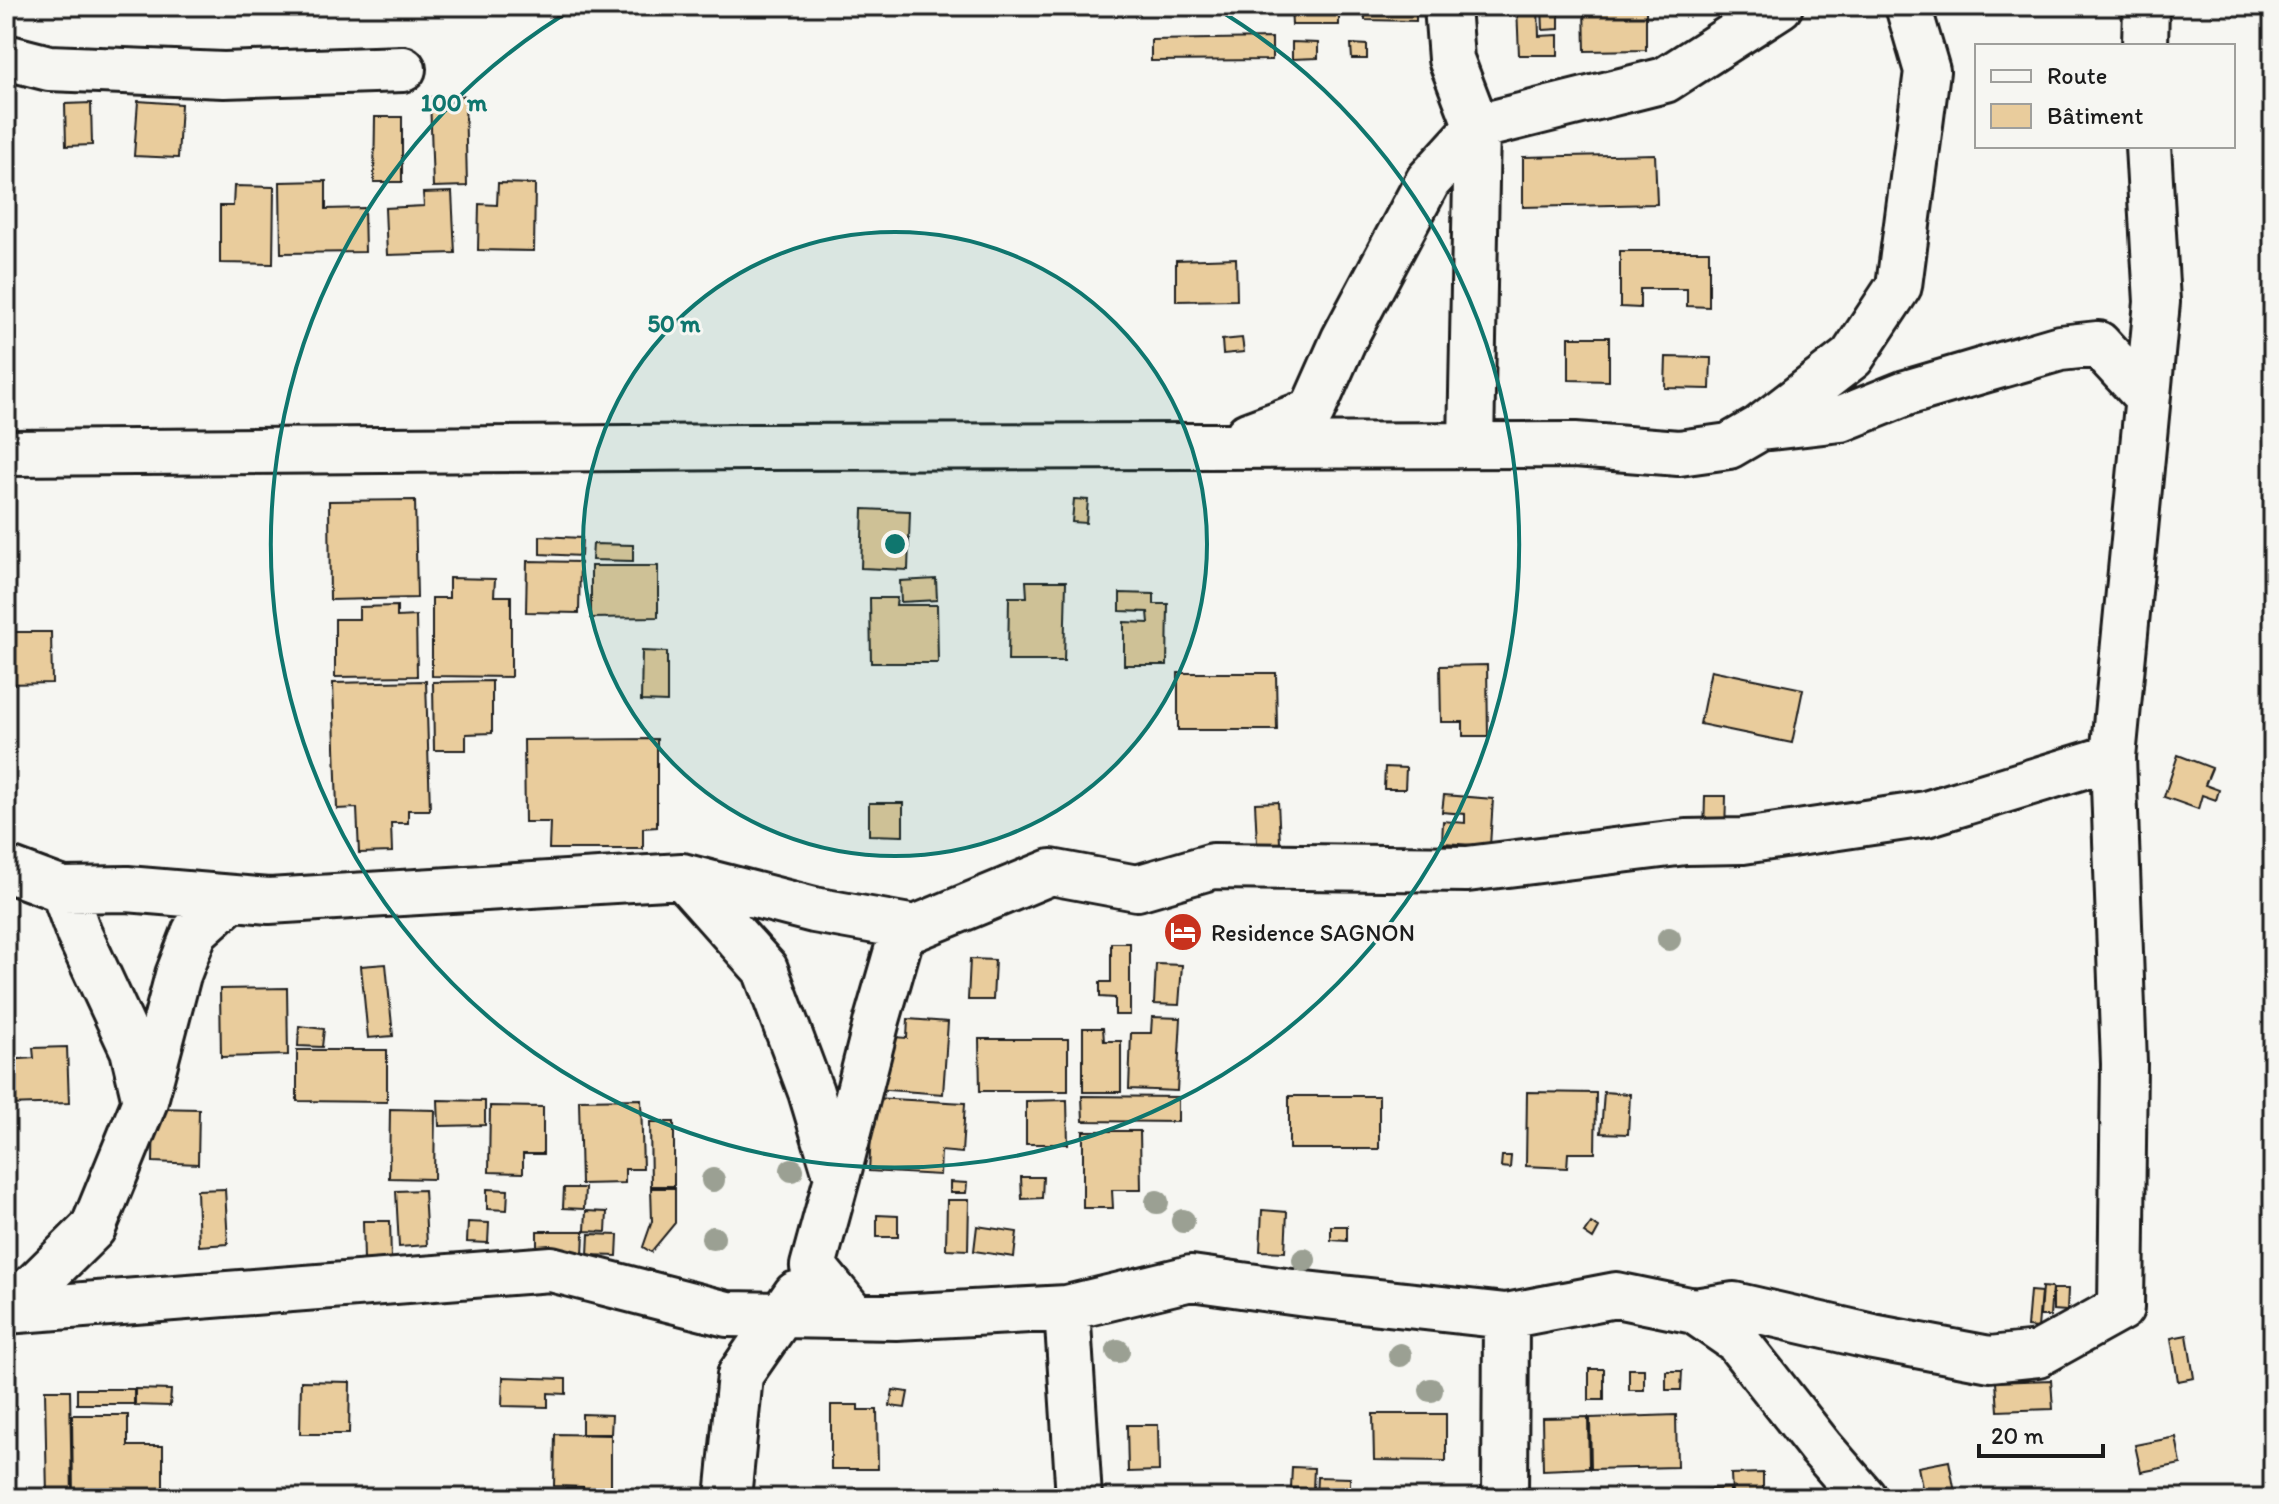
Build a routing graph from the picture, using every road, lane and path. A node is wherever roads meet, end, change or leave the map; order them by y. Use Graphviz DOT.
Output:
graph roads {
  1 [pos="1447,6"];
  2 [pos="1780,6"];
  3 [pos="1908,6"];
  4 [pos="2146,6"];
  5 [pos="2145,44"];
  6 [pos="6,57"];
  7 [pos="403,69"];
  8 [pos="1477,127"];
  9 [pos="2148,148"];
  10 [pos="2147,397"];
  11 [pos="1760,428"];
  12 [pos="1471,445"];
  13 [pos="1220,446"];
  14 [pos="6,453"];
  15 [pos="2113,757"];
  16 [pos="8,870"];
  17 [pos="682,876"];
  18 [pos="63,890"];
  19 [pos="232,898"];
  20 [pos="904,926"];
  21 [pos="145,1101"];
  22 [pos="837,1178"];
  23 [pos="813,1266"];
  24 [pos="1067,1308"];
  25 [pos="8,1311"];
  26 [pos="1694,1311"];
  27 [pos="783,1315"];
  28 [pos="854,1316"];
  29 [pos="1506,1316"];
  30 [pos="728,1498"];
  31 [pos="1079,1498"];
  32 [pos="1505,1498"];
  33 [pos="1864,1498"];
  1 -- 8 [label="street"];
  2 -- 8 [label="street"];
  3 -- 11 [label="street"];
  4 -- 5 [label="street"];
  6 -- 7 [label="street"];
  8 -- 12 [label="street"];
  8 -- 13 [label="street"];
  9 -- 10 [label="street"];
  10 -- 11 [label="street"];
  10 -- 15 [label="street"];
  11 -- 12 [label="street"];
  12 -- 13 [label="street"];
  13 -- 14 [label="street"];
  15 -- 20 [label="street"];
  15 -- 26 [label="street"];
  16 -- 18 [label="street"];
  17 -- 19 [label="street"];
  17 -- 20 [label="street"];
  17 -- 22 [label="street"];
  18 -- 19 [label="street"];
  18 -- 21 [label="street"];
  19 -- 21 [label="street"];
  20 -- 22 [label="street"];
  21 -- 25 [label="street"];
  22 -- 23 [label="street"];
  23 -- 27 [label="street"];
  23 -- 28 [label="street"];
  24 -- 28 [label="street"];
  24 -- 29 [label="street"];
  24 -- 31 [label="street"];
  25 -- 27 [label="street"];
  26 -- 29 [label="street"];
  26 -- 33 [label="street"];
  27 -- 28 [label="street"];
  27 -- 30 [label="street"];
  29 -- 32 [label="street"];
}
